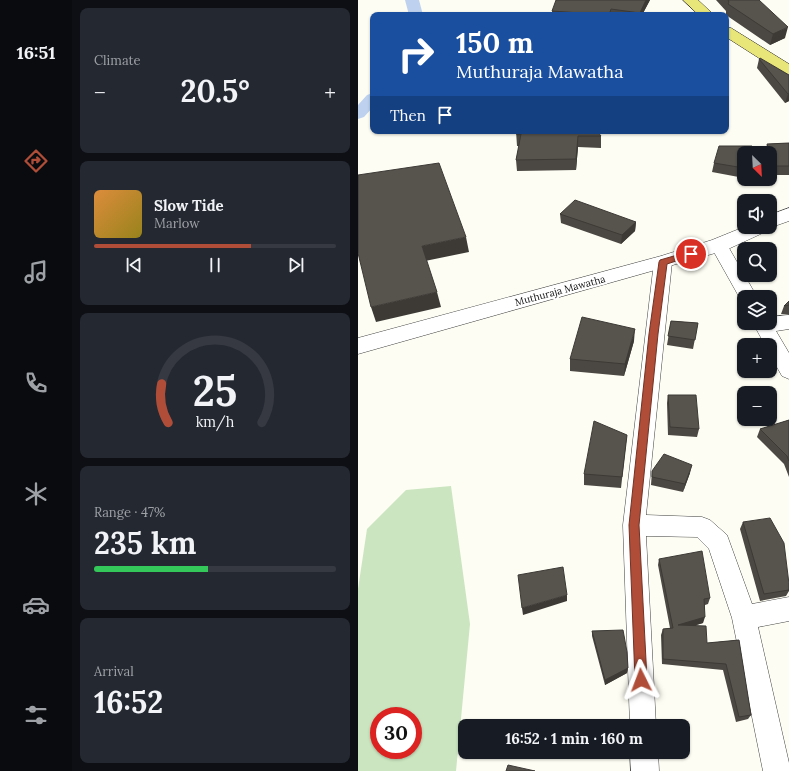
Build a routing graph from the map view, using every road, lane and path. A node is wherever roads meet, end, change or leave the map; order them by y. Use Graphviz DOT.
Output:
graph roads {
  1 [pos="690,0"];
  2 [pos="704,12"];
  3 [pos="729,33"];
  4 [pos="789,71"];
  5 [pos="789,214"];
  6 [pos="777,219"];
  7 [pos="744,234"];
  8 [pos="719,245"];
  9 [pos="663,262"];
  10 [pos="744,290"];
  11 [pos="789,322"];
  12 [pos="777,323"];
  13 [pos="766,330"];
  14 [pos="358,346"];
  15 [pos="789,371"];
  16 [pos="634,525"];
  17 [pos="789,609"];
  18 [pos="744,618"];
  19 [pos="643,719"];
  20 [pos="644,759"];
  21 [pos="645,771"];
  22 [pos="777,771"];
  1 -- 2 [label="main road"];
  3 -- 4 [label="main road"];
  5 -- 6 [label="street"];
  7 -- 8 [label="street, Muthuraja Mawatha"];
  8 -- 9 [label="street, Muthuraja Mawatha"];
  8 -- 10 [label="street"];
  9 -- 14 [label="street, Muthuraja Mawatha"];
  9 -- 16 [label="street"];
  11 -- 12 [label="street"];
  13 -- 15 [label="street"];
  16 -- 18 [label="street"];
  16 -- 19 [label="street"];
  17 -- 18 [label="street"];
  18 -- 22 [label="street"];
  20 -- 21 [label="street"];
}
